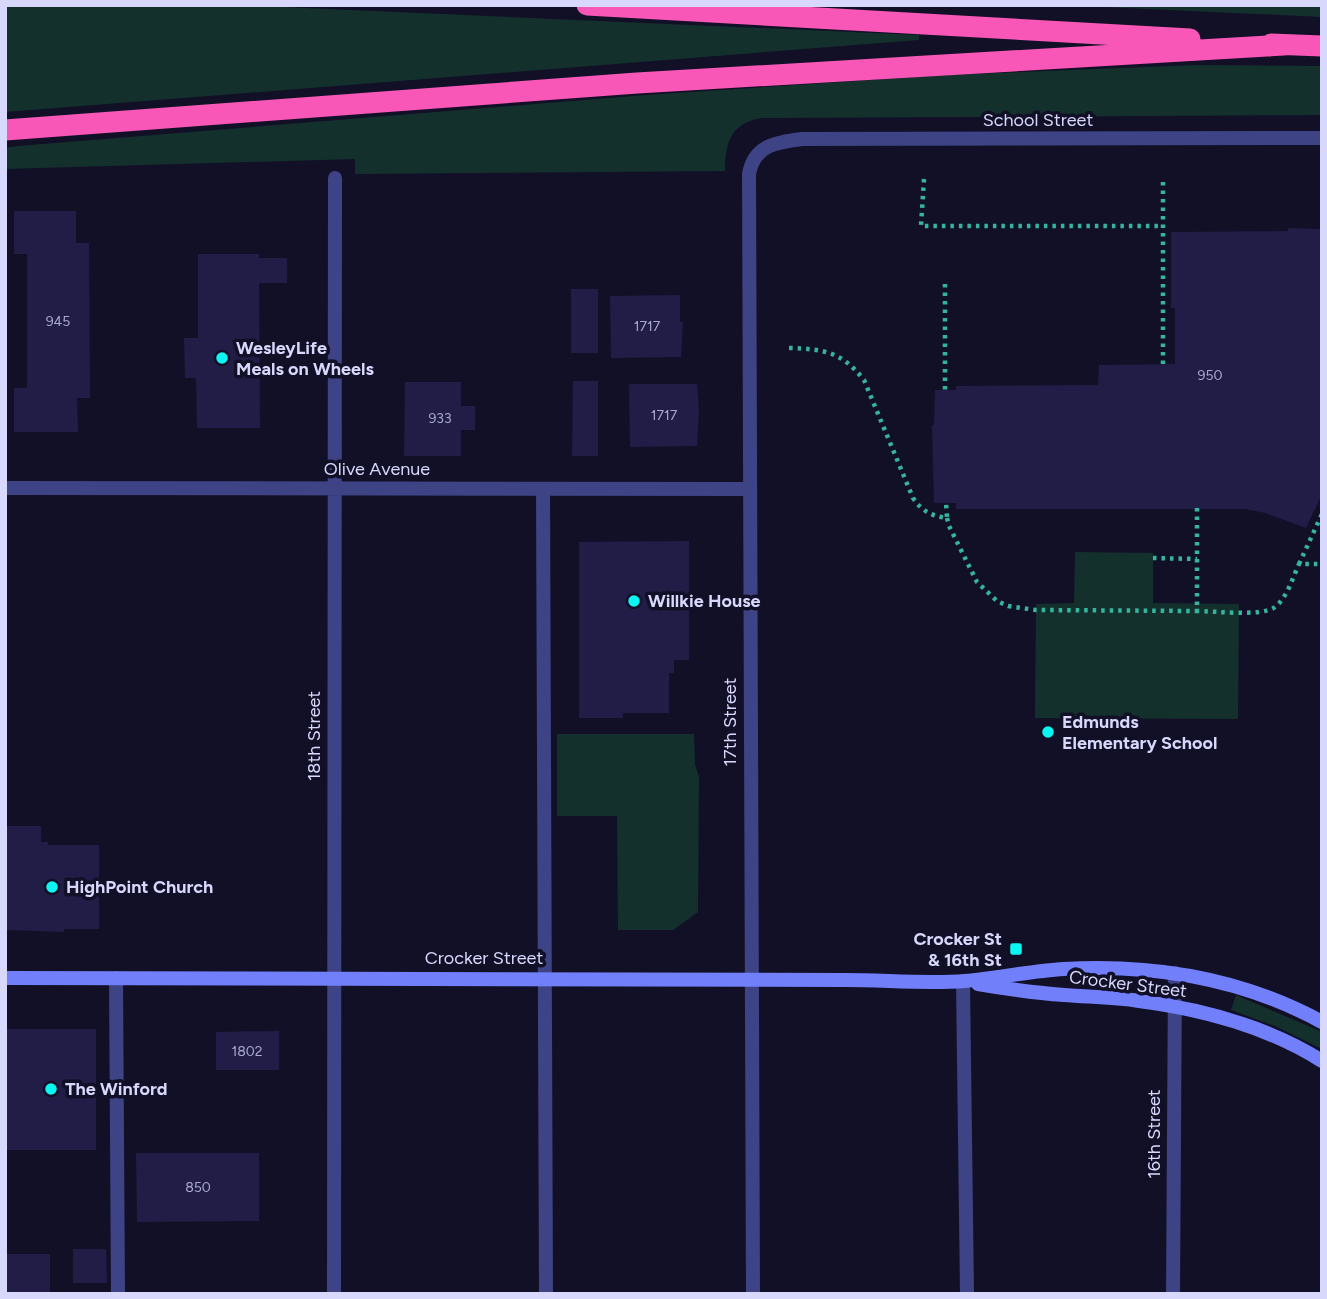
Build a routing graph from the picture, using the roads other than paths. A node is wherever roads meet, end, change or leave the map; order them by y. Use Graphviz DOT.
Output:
graph roads {
  1 [pos="587,5"];
  2 [pos="1284,45"];
  3 [pos="1322,46"];
  4 [pos="5,130"];
  5 [pos="1322,138"];
  6 [pos="758,153"];
  7 [pos="335,178"];
  8 [pos="5,488"];
  9 [pos="334,489"];
  10 [pos="543,489"];
  11 [pos="748,489"];
  12 [pos="1175,974"];
  13 [pos="333,977"];
  14 [pos="5,978"];
  15 [pos="116,978"];
  16 [pos="544,978"];
  17 [pos="751,979"];
  18 [pos="963,981"];
  19 [pos="1174,1006"];
  20 [pos="1322,1022"];
  21 [pos="1322,1061"];
  22 [pos="118,1294"];
  23 [pos="334,1294"];
  24 [pos="546,1294"];
  25 [pos="753,1294"];
  26 [pos="967,1294"];
  27 [pos="1173,1294"];
  1 -- 2 [label="highway"];
  2 -- 3 [label="highway"];
  2 -- 4 [label="highway"];
  5 -- 6 [label="street, School Street"];
  6 -- 11 [label="street, 17th Street"];
  7 -- 9 [label="street, 18th Street"];
  8 -- 9 [label="street, Olive Avenue"];
  9 -- 10 [label="street, Olive Avenue"];
  9 -- 13 [label="street, 18th Street"];
  10 -- 11 [label="street, Olive Avenue"];
  10 -- 16 [label="street"];
  11 -- 17 [label="street, 17th Street"];
  12 -- 18 [label="street, Crocker Street"];
  12 -- 19 [label="street, 16th Street"];
  12 -- 20 [label="street, Crocker Street"];
  13 -- 15 [label="street, Crocker Street"];
  13 -- 16 [label="street, Crocker Street"];
  13 -- 23 [label="street, 18th Street"];
  14 -- 15 [label="street, Crocker Street"];
  15 -- 22 [label="street"];
  16 -- 17 [label="street, Crocker Street"];
  16 -- 24 [label="street"];
  17 -- 18 [label="street, Crocker Street"];
  17 -- 25 [label="street, 17th Street"];
  18 -- 19 [label="street, Crocker Street"];
  18 -- 26 [label="street"];
  19 -- 21 [label="street, Crocker Street"];
  19 -- 27 [label="street, 16th Street"];
}
